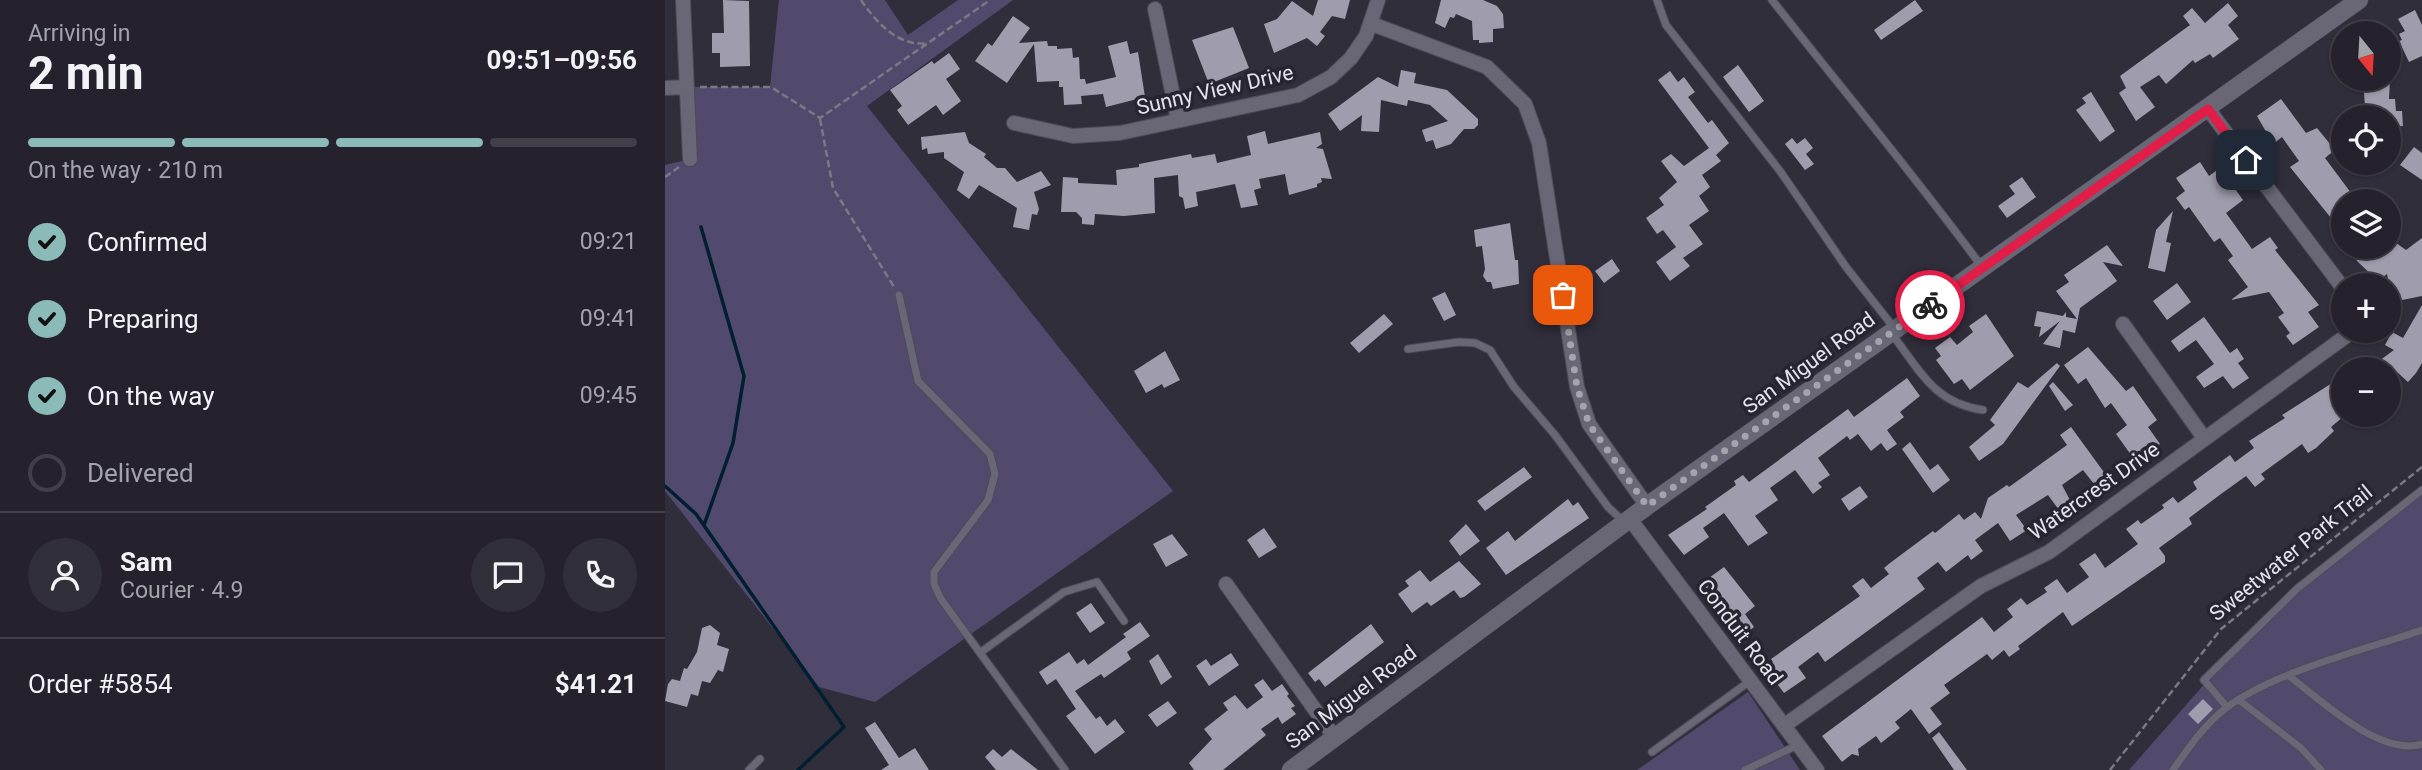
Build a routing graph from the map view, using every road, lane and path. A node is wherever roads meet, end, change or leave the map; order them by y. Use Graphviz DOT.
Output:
graph roads {
  1 [pos="683,0"];
  2 [pos="862,0"];
  3 [pos="990,0"];
  4 [pos="1378,0"];
  5 [pos="1657,0"];
  6 [pos="1772,0"];
  7 [pos="2359,0"];
  8 [pos="1155,9"];
  9 [pos="1372,24"];
  10 [pos="929,43"];
  11 [pos="687,87"];
  12 [pos="665,88"];
  13 [pos="2208,109"];
  14 [pos="820,118"];
  15 [pos="1178,120"];
  16 [pos="1014,123"];
  17 [pos="690,159"];
  18 [pos="665,177"];
  19 [pos="1982,267"];
  20 [pos="2332,273"];
  21 [pos="899,295"];
  22 [pos="2123,324"];
  23 [pos="1893,331"];
  24 [pos="2336,343"];
  25 [pos="1408,349"];
  26 [pos="1983,411"];
  27 [pos="2204,438"];
  28 [pos="2422,467"];
  29 [pos="2422,490"];
  30 [pos="1647,506"];
  31 [pos="1627,521"];
  32 [pos="1226,584"];
  33 [pos="1124,621"];
  34 [pos="2422,630"];
  35 [pos="981,652"];
  36 [pos="2290,676"];
  37 [pos="1751,680"];
  38 [pos="2239,700"];
  39 [pos="2227,707"];
  40 [pos="1785,725"];
  41 [pos="1335,738"];
  42 [pos="1799,744"];
  43 [pos="2422,744"];
  44 [pos="1652,752"];
  45 [pos="761,759"];
  46 [pos="749,770"];
  47 [pos="1065,770"];
  48 [pos="1291,770"];
  49 [pos="1745,770"];
  50 [pos="1817,770"];
  51 [pos="2110,770"];
  52 [pos="2173,770"];
  53 [pos="2321,770"];
  1 -- 11 [label="street"];
  2 -- 10 [label="path"];
  3 -- 10 [label="path"];
  4 -- 9 [label="street, Sunny View Drive"];
  5 -- 23 [label="lane"];
  6 -- 19 [label="lane"];
  7 -- 13 [label="street, San Miguel Road"];
  8 -- 15 [label="street"];
  9 -- 15 [label="street, Sunny View Drive"];
  9 -- 30 [label="street"];
  10 -- 14 [label="path"];
  11 -- 12 [label="street"];
  11 -- 14 [label="path"];
  11 -- 17 [label="street"];
  13 -- 19 [label="street, San Miguel Road"];
  13 -- 20 [label="street"];
  14 -- 21 [label="path"];
  15 -- 16 [label="street, Sunny View Drive"];
  17 -- 18 [label="path"];
  19 -- 23 [label="street, San Miguel Road"];
  21 -- 35 [label="lane"];
  22 -- 27 [label="street"];
  23 -- 26 [label="lane"];
  23 -- 30 [label="street, San Miguel Road"];
  24 -- 27 [label="street, Watercrest Drive"];
  25 -- 31 [label="lane"];
  27 -- 40 [label="street, Watercrest Drive"];
  28 -- 51 [label="path, Sweetwater Park Trail"];
  29 -- 39 [label="lane"];
  30 -- 31 [label="street, San Miguel Road"];
  31 -- 37 [label="street, Conduit Road"];
  31 -- 41 [label="street, San Miguel Road"];
  32 -- 41 [label="street"];
  33 -- 35 [label="lane"];
  34 -- 36 [label="lane"];
  35 -- 47 [label="lane"];
  36 -- 38 [label="lane"];
  36 -- 43 [label="lane"];
  37 -- 40 [label="street, Conduit Road"];
  37 -- 44 [label="lane"];
  38 -- 39 [label="lane"];
  38 -- 53 [label="lane"];
  39 -- 52 [label="lane"];
  40 -- 42 [label="street, Conduit Road"];
  41 -- 48 [label="street, San Miguel Road"];
  42 -- 49 [label="lane"];
  42 -- 50 [label="street, Conduit Road"];
  45 -- 46 [label="lane"];
}
